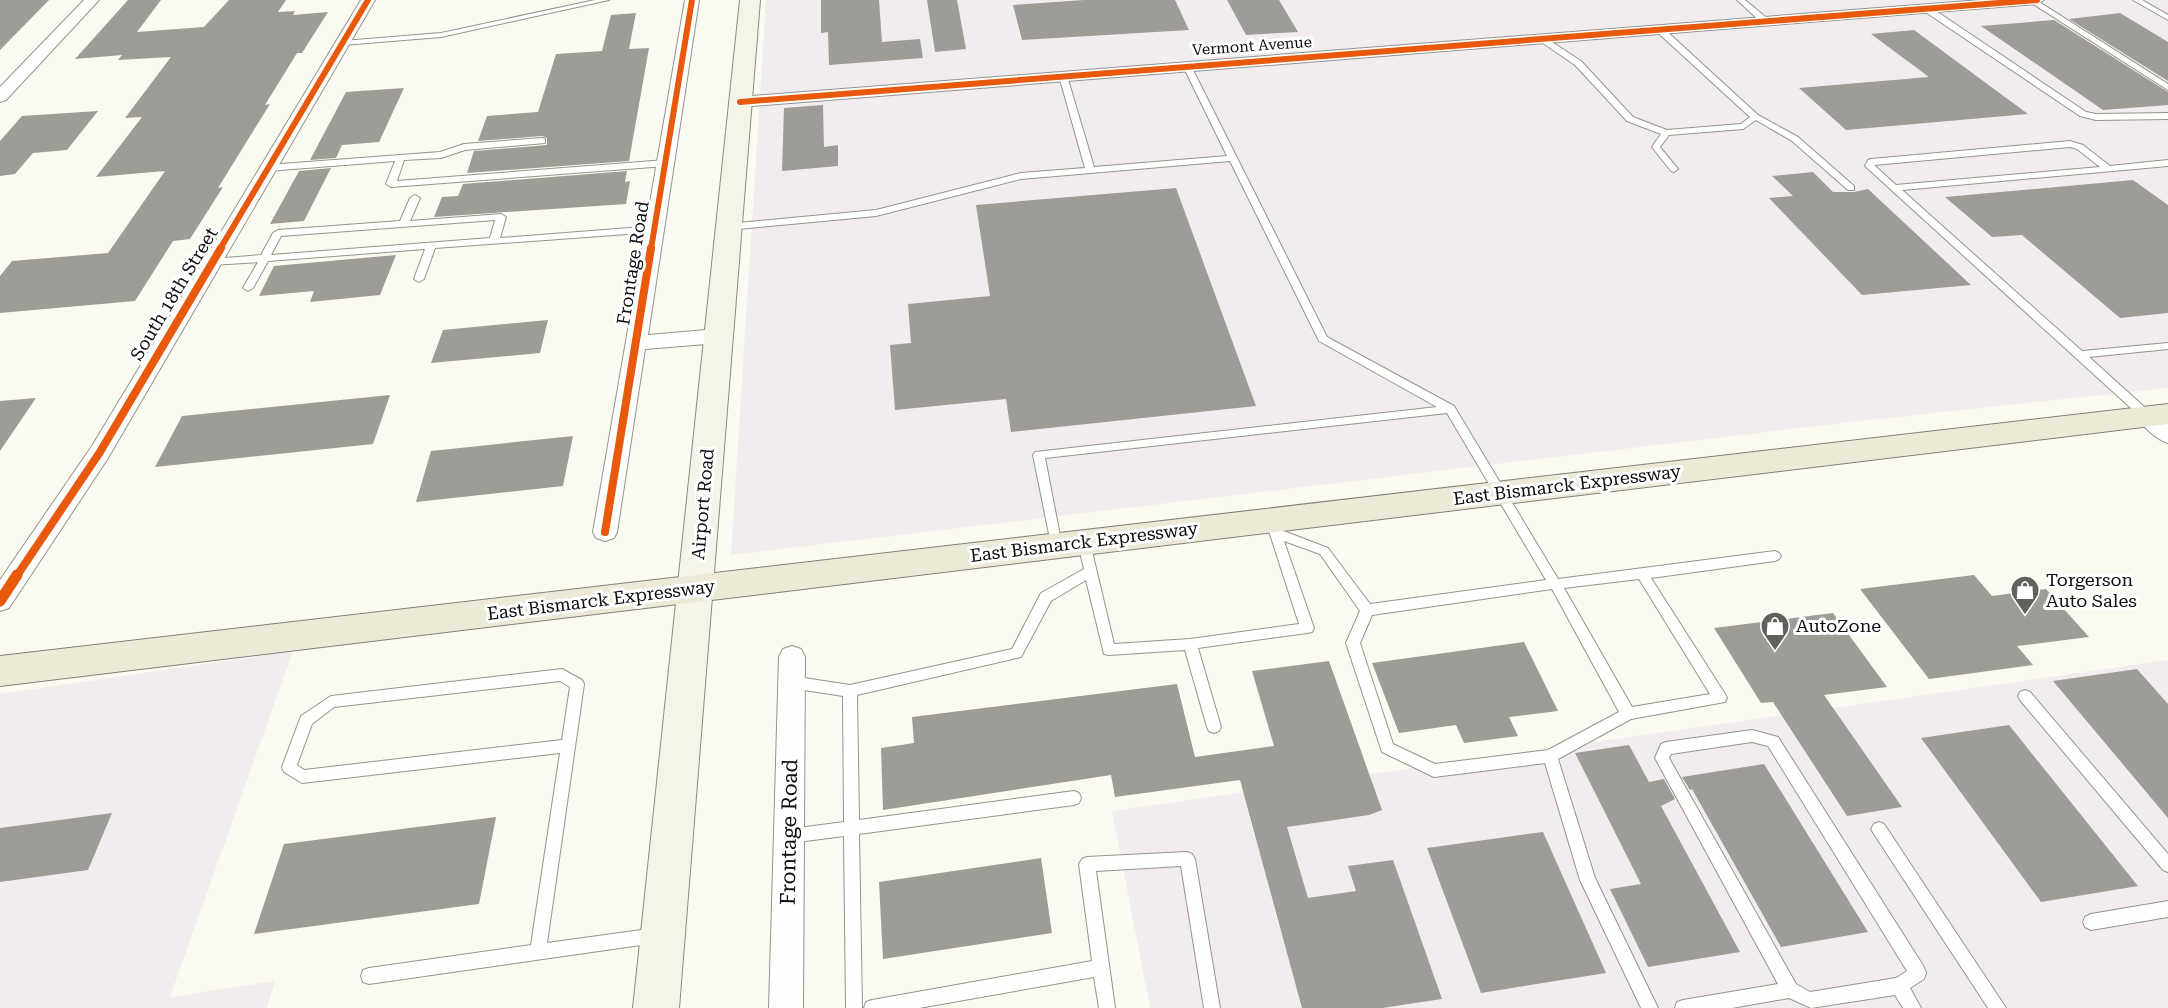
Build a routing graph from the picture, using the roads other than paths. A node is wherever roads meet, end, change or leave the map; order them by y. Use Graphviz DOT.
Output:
graph roads {
  1 [pos="92,0"];
  2 [pos="368,0"];
  3 [pos="605,0"];
  4 [pos="692,0"];
  5 [pos="750,0"];
  6 [pos="1742,0"];
  7 [pos="2031,0"];
  8 [pos="2037,0"];
  9 [pos="2137,0"];
  10 [pos="2001,1"];
  11 [pos="1927,9"];
  12 [pos="2168,18"];
  13 [pos="1765,21"];
  14 [pos="1659,29"];
  15 [pos="1541,39"];
  16 [pos="343,43"];
  17 [pos="1187,66"];
  18 [pos="1063,76"];
  19 [pos="2168,88"];
  20 [pos="0,97"];
  21 [pos="740,102"];
  22 [pos="2168,116"];
  23 [pos="1755,117"];
  24 [pos="1666,133"];
  25 [pos="542,141"];
  26 [pos="401,158"];
  27 [pos="1233,158"];
  28 [pos="666,163"];
  29 [pos="2168,163"];
  30 [pos="268,168"];
  31 [pos="2108,168"];
  32 [pos="1674,169"];
  33 [pos="1090,170"];
  34 [pos="1851,188"];
  35 [pos="1894,188"];
  36 [pos="415,198"];
  37 [pos="404,224"];
  38 [pos="728,227"];
  39 [pos="655,229"];
  40 [pos="494,241"];
  41 [pos="431,246"];
  42 [pos="264,258"];
  43 [pos="212,262"];
  44 [pos="419,279"];
  45 [pos="248,288"];
  46 [pos="718,336"];
  47 [pos="637,343"];
  48 [pos="2168,346"];
  49 [pos="2079,355"];
  50 [pos="1450,409"];
  51 [pos="2161,421"];
  52 [pos="1499,494"];
  53 [pos="1274,527"];
  54 [pos="605,532"];
  55 [pos="1077,553"];
  56 [pos="1775,556"];
  57 [pos="1642,574"];
  58 [pos="8,579"];
  59 [pos="1555,584"];
  60 [pos="695,589"];
  61 [pos="0,601"];
  62 [pos="1367,610"];
  63 [pos="1190,644"];
  64 [pos="792,669"];
  65 [pos="0,671"];
  66 [pos="850,691"];
  67 [pos="2025,696"];
  68 [pos="1628,714"];
  69 [pos="1214,727"];
  70 [pos="567,746"];
  71 [pos="1550,756"];
  72 [pos="1074,798"];
  73 [pos="851,829"];
  74 [pos="1879,829"];
  75 [pos="789,837"];
  76 [pos="2168,865"];
  77 [pos="2168,909"];
  78 [pos="2091,922"];
  79 [pos="663,935"];
  80 [pos="538,953"];
  81 [pos="1100,968"];
  82 [pos="369,976"];
  83 [pos="1899,986"];
  84 [pos="1790,990"];
  85 [pos="1724,1005"];
  86 [pos="656,1008"];
  87 [pos="786,1008"];
  88 [pos="854,1008"];
  89 [pos="872,1008"];
  90 [pos="1107,1008"];
  91 [pos="1212,1008"];
  92 [pos="1650,1008"];
  93 [pos="1683,1008"];
  94 [pos="1913,1008"];
  95 [pos="1998,1008"];
  1 -- 20 [label="street"];
  2 -- 16 [label="street, South 18th Street"];
  3 -- 16 [label="lane"];
  4 -- 28 [label="street, Frontage Road"];
  5 -- 21 [label="main road, Airport Road"];
  6 -- 13 [label="lane"];
  7 -- 8 [label="street"];
  7 -- 10 [label="street"];
  7 -- 19 [label="lane"];
  9 -- 12 [label="lane"];
  10 -- 11 [label="street, Vermont Avenue"];
  11 -- 13 [label="street, Vermont Avenue"];
  11 -- 22 [label="lane"];
  13 -- 14 [label="street, Vermont Avenue"];
  14 -- 15 [label="street, Vermont Avenue"];
  14 -- 23 [label="lane"];
  15 -- 17 [label="street, Vermont Avenue"];
  15 -- 24 [label="lane"];
  16 -- 30 [label="street, South 18th Street"];
  17 -- 18 [label="street, Vermont Avenue"];
  17 -- 27 [label="lane"];
  18 -- 21 [label="street, Vermont Avenue"];
  18 -- 33 [label="lane"];
  21 -- 38 [label="main road, Airport Road"];
  23 -- 24 [label="lane"];
  23 -- 34 [label="lane"];
  24 -- 32 [label="lane"];
  25 -- 26 [label="lane"];
  26 -- 28 [label="lane"];
  26 -- 30 [label="lane"];
  27 -- 33 [label="lane"];
  27 -- 50 [label="lane"];
  28 -- 39 [label="street, Frontage Road"];
  29 -- 31 [label="lane"];
  30 -- 43 [label="street, South 18th Street"];
  31 -- 35 [label="lane"];
  31 -- 35 [label="lane"];
  33 -- 38 [label="lane"];
  35 -- 49 [label="lane"];
  36 -- 37 [label="lane"];
  37 -- 40 [label="lane"];
  37 -- 42 [label="lane"];
  38 -- 46 [label="main road, Airport Road"];
  39 -- 40 [label="lane"];
  39 -- 47 [label="street, Frontage Road"];
  40 -- 41 [label="lane"];
  41 -- 42 [label="lane"];
  41 -- 44 [label="lane"];
  42 -- 43 [label="lane"];
  42 -- 45 [label="lane"];
  43 -- 58 [label="street, South 18th Street"];
  46 -- 47 [label="street, Frontage Road"];
  46 -- 60 [label="main road, Airport Road"];
  47 -- 54 [label="street, Frontage Road"];
  48 -- 49 [label="lane"];
  49 -- 51 [label="lane"];
  50 -- 52 [label="lane"];
  50 -- 55 [label="lane"];
  51 -- 52 [label="main road, East Bismarck Expressway"];
  52 -- 53 [label="main road, East Bismarck Expressway"];
  52 -- 59 [label="lane"];
  53 -- 55 [label="main road, East Bismarck Expressway"];
  53 -- 62 [label="lane"];
  53 -- 63 [label="lane"];
  55 -- 60 [label="main road, East Bismarck Expressway"];
  55 -- 63 [label="lane"];
  55 -- 66 [label="lane"];
  56 -- 57 [label="lane"];
  57 -- 59 [label="lane"];
  57 -- 68 [label="lane"];
  58 -- 61 [label="street, South 18th Street"];
  59 -- 62 [label="lane"];
  59 -- 68 [label="lane"];
  60 -- 65 [label="main road, East Bismarck Expressway"];
  60 -- 79 [label="main road, Airport Road"];
  62 -- 71 [label="lane"];
  63 -- 69 [label="lane"];
  64 -- 66 [label="lane"];
  64 -- 75 [label="street, Frontage Road"];
  66 -- 73 [label="lane"];
  67 -- 76 [label="lane"];
  68 -- 71 [label="lane"];
  70 -- 70 [label="lane"];
  70 -- 80 [label="lane"];
  71 -- 92 [label="lane"];
  72 -- 73 [label="lane"];
  73 -- 75 [label="lane"];
  73 -- 88 [label="lane"];
  74 -- 95 [label="lane"];
  75 -- 87 [label="street, Frontage Road"];
  77 -- 78 [label="lane"];
  79 -- 80 [label="lane"];
  79 -- 86 [label="main road, Airport Road"];
  80 -- 82 [label="lane"];
  81 -- 89 [label="lane"];
  81 -- 90 [label="lane"];
  81 -- 91 [label="lane"];
  83 -- 84 [label="lane"];
  83 -- 84 [label="lane"];
  83 -- 94 [label="lane"];
  84 -- 85 [label="lane"];
  85 -- 93 [label="lane"];
}
